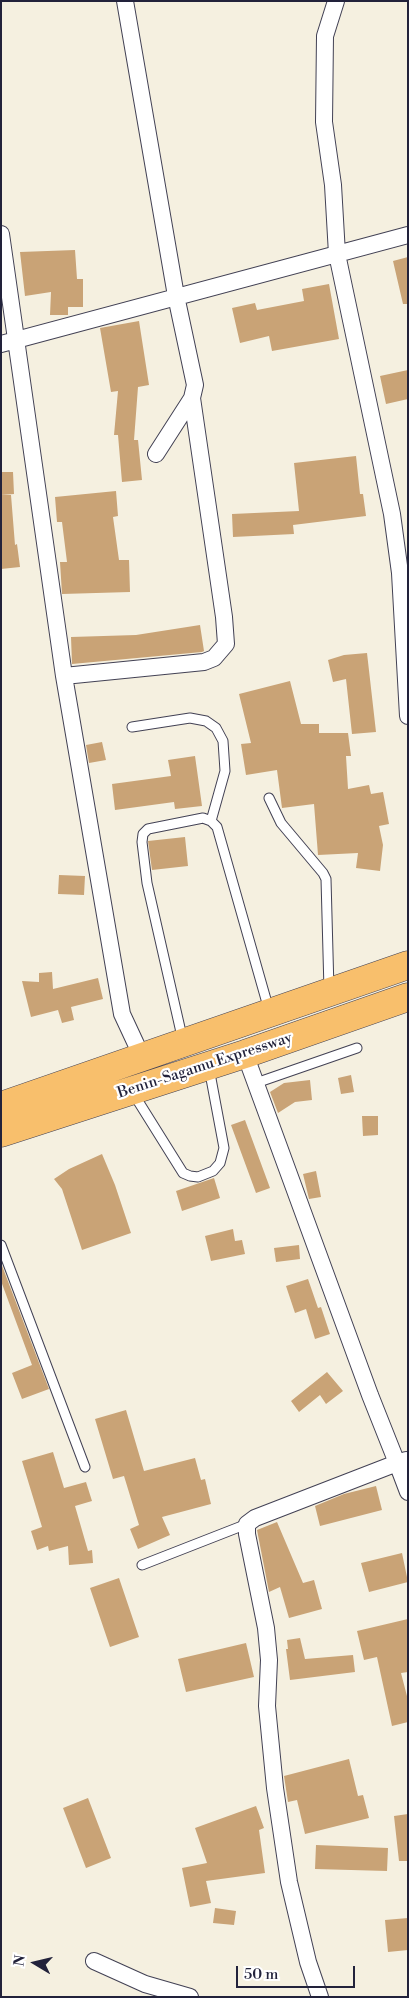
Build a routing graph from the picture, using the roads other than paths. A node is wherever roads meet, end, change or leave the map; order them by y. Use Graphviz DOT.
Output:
graph roads {
  1 [pos="125,1"];
  2 [pos="336,1"];
  3 [pos="1,234"];
  4 [pos="408,235"];
  5 [pos="337,254"];
  6 [pos="176,296"];
  7 [pos="8,342"];
  8 [pos="192,398"];
  9 [pos="156,454"];
  10 [pos="64,676"];
  11 [pos="408,716"];
  12 [pos="132,727"];
  13 [pos="269,798"];
  14 [pos="211,821"];
  15 [pos="408,965"];
  16 [pos="329,993"];
  17 [pos="408,997"];
  18 [pos="270,1013"];
  19 [pos="183,1043"];
  20 [pos="357,1048"];
  21 [pos="245,1054"];
  22 [pos="142,1057"];
  23 [pos="209,1066"];
  24 [pos="256,1083"];
  25 [pos="131,1090"];
  26 [pos="1,1106"];
  27 [pos="1,1133"];
  28 [pos="1,1245"];
  29 [pos="403,1461"];
  30 [pos="85,1467"];
  31 [pos="408,1492"];
  32 [pos="247,1524"];
  33 [pos="142,1565"];
  34 [pos="94,1960"];
  35 [pos="190,1997"];
  36 [pos="320,1997"];
  1 -- 6 [label="street"];
  2 -- 5 [label="street"];
  3 -- 7 [label="street"];
  4 -- 5 [label="street"];
  5 -- 6 [label="street"];
  5 -- 11 [label="street"];
  6 -- 7 [label="street"];
  6 -- 8 [label="street"];
  7 -- 10 [label="street"];
  8 -- 9 [label="street"];
  8 -- 10 [label="street"];
  10 -- 22 [label="street"];
  12 -- 14 [label="lane"];
  13 -- 16 [label="lane"];
  14 -- 18 [label="lane"];
  14 -- 19 [label="lane"];
  15 -- 16 [label="highway"];
  16 -- 18 [label="highway"];
  17 -- 21 [label="highway, Benin-Sagamu Expressway"];
  18 -- 19 [label="highway"];
  19 -- 22 [label="highway"];
  20 -- 24 [label="lane"];
  21 -- 23 [label="highway, Benin-Sagamu Expressway"];
  21 -- 24 [label="street"];
  22 -- 26 [label="highway"];
  23 -- 25 [label="highway, Benin-Sagamu Expressway"];
  23 -- 25 [label="lane"];
  24 -- 29 [label="street"];
  25 -- 27 [label="highway, Benin-Sagamu Expressway"];
  28 -- 30 [label="lane"];
  29 -- 31 [label="street"];
  29 -- 32 [label="street"];
  32 -- 33 [label="lane"];
  32 -- 36 [label="street"];
  34 -- 35 [label="street"];
}
